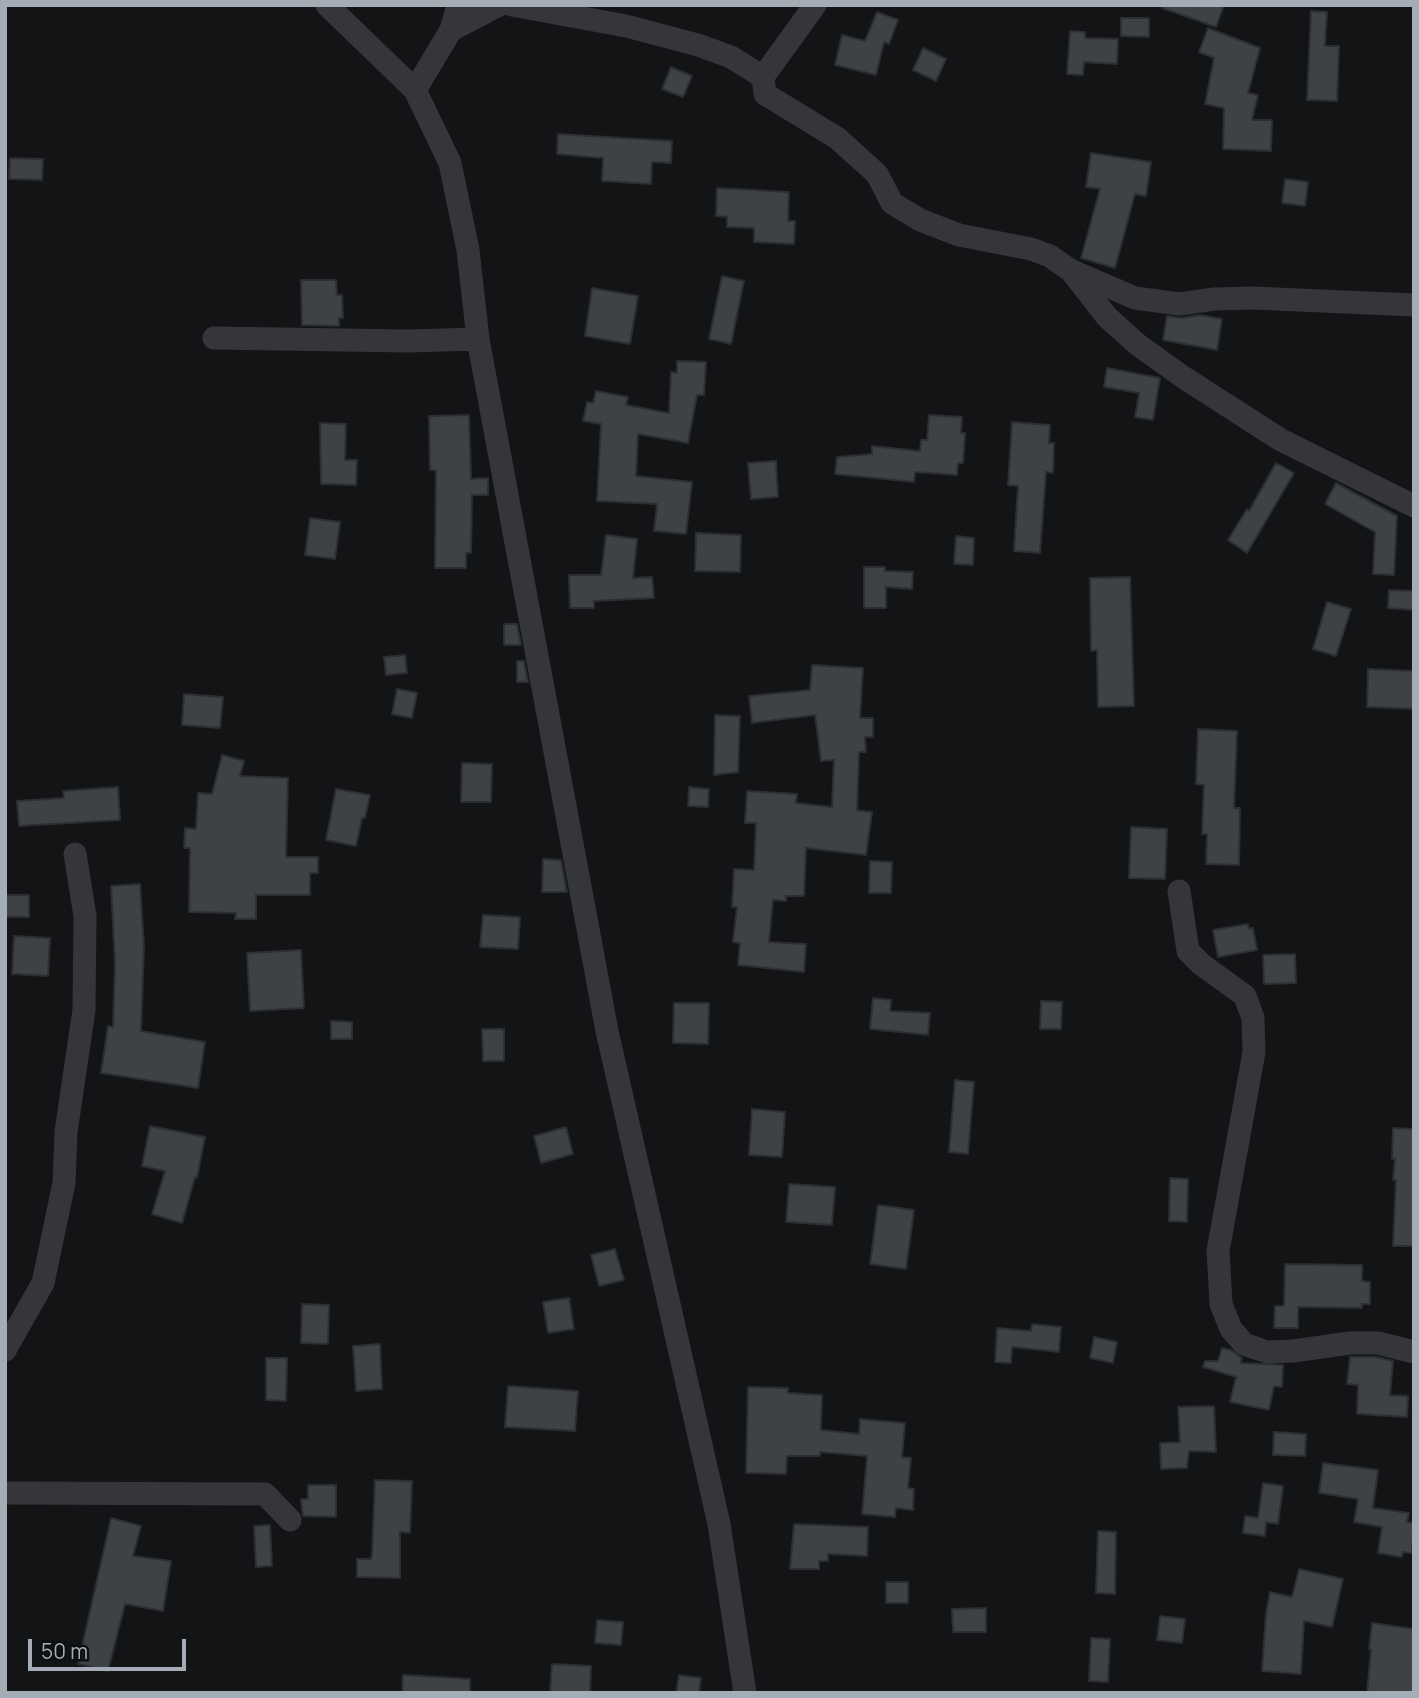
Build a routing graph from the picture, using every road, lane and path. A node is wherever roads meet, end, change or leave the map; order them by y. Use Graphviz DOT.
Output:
graph roads {
  1 [pos="327,5"];
  2 [pos="458,5"];
  3 [pos="499,5"];
  4 [pos="512,5"];
  5 [pos="815,5"];
  6 [pos="451,30"];
  7 [pos="763,77"];
  8 [pos="415,90"];
  9 [pos="1070,270"];
  10 [pos="1414,304"];
  11 [pos="214,338"];
  12 [pos="478,339"];
  13 [pos="1414,506"];
  14 [pos="75,854"];
  15 [pos="1179,891"];
  16 [pos="5,1350"];
  17 [pos="1414,1352"];
  18 [pos="5,1493"];
  19 [pos="290,1520"];
  20 [pos="745,1693"];
  1 -- 8 [label="street"];
  2 -- 6 [label="street"];
  3 -- 6 [label="street"];
  4 -- 7 [label="street"];
  5 -- 7 [label="street"];
  6 -- 8 [label="street"];
  7 -- 9 [label="street"];
  8 -- 12 [label="street"];
  9 -- 10 [label="street"];
  9 -- 13 [label="street"];
  11 -- 12 [label="street"];
  12 -- 20 [label="street"];
  14 -- 16 [label="street"];
  15 -- 17 [label="street"];
  18 -- 19 [label="street"];
}
